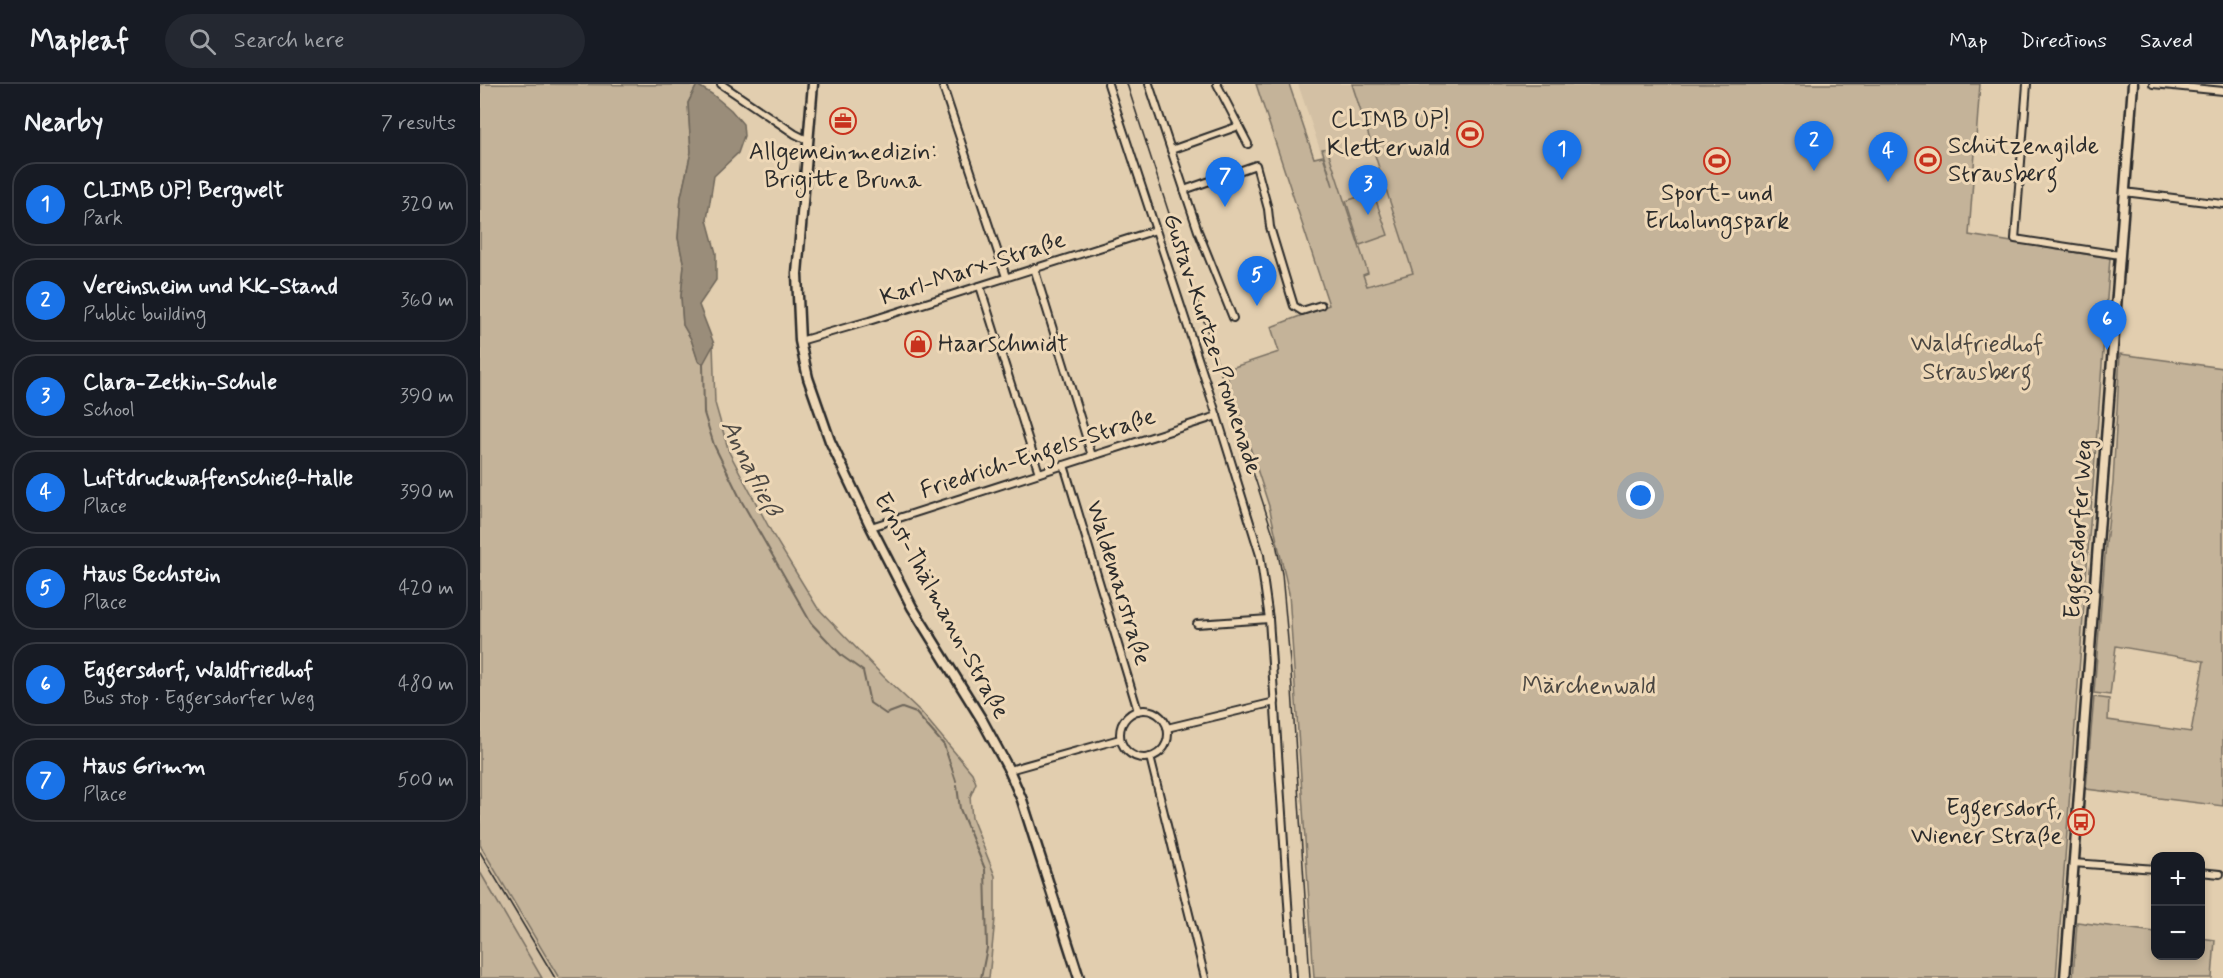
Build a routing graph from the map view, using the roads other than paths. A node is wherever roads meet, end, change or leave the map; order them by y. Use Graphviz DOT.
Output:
graph roads {
  1 [pos="721,84"];
  2 [pos="813,84"];
  3 [pos="942,84"];
  4 [pos="1108,84"];
  5 [pos="1149,84"];
  6 [pos="1217,84"];
  7 [pos="2027,84"];
  8 [pos="2133,84"];
  9 [pos="2153,84"];
  10 [pos="2223,91"];
  11 [pos="1239,126"];
  12 [pos="809,141"];
  13 [pos="1248,144"];
  14 [pos="1171,150"];
  15 [pos="1185,190"];
  16 [pos="2124,192"];
  17 [pos="2223,204"];
  18 [pos="1156,230"];
  19 [pos="2120,255"];
  20 [pos="1034,268"];
  21 [pos="1006,277"];
  22 [pos="980,286"];
  23 [pos="1321,305"];
  24 [pos="1233,318"];
  25 [pos="800,341"];
  26 [pos="1217,416"];
  27 [pos="1092,456"];
  28 [pos="1064,465"];
  29 [pos="1039,473"];
  30 [pos="871,527"];
  31 [pos="1269,619"];
  32 [pos="1197,624"];
  33 [pos="1275,702"];
  34 [pos="1138,711"];
  35 [pos="1167,728"];
  36 [pos="1120,739"];
  37 [pos="1150,757"];
  38 [pos="1009,770"];
  39 [pos="2073,862"];
  40 [pos="2151,869"];
  41 [pos="2205,872"];
  42 [pos="2220,874"];
  43 [pos="1079,978"];
  44 [pos="1204,978"];
  45 [pos="1293,978"];
  46 [pos="2065,978"];
  1 -- 12 [label="street"];
  2 -- 12 [label="main road, Ernst-Thälmann-Straße"];
  3 -- 21 [label="street"];
  4 -- 18 [label="street, Gustav-Kurtze-Promenade"];
  5 -- 14 [label="street, Gustav-Kurtze-Promenade"];
  6 -- 11 [label="street"];
  7 -- 19 [label="street"];
  8 -- 16 [label="main road, Eggersdorfer Weg"];
  9 -- 10 [label="street"];
  11 -- 13 [label="street"];
  11 -- 14 [label="street"];
  12 -- 25 [label="main road, Ernst-Thälmann-Straße"];
  14 -- 15 [label="street, Gustav-Kurtze-Promenade"];
  15 -- 23 [label="street, Gustav-Kurtze-Promenade"];
  15 -- 24 [label="street, Gustav-Kurtze-Promenade"];
  16 -- 17 [label="street"];
  16 -- 19 [label="main road, Eggersdorfer Weg"];
  18 -- 20 [label="street, Karl-Marx-Straße"];
  18 -- 26 [label="street, Gustav-Kurtze-Promenade"];
  19 -- 39 [label="main road, Eggersdorfer Weg"];
  20 -- 21 [label="street, Karl-Marx-Straße"];
  20 -- 27 [label="street"];
  21 -- 22 [label="street, Karl-Marx-Straße"];
  22 -- 25 [label="street, Karl-Marx-Straße"];
  22 -- 29 [label="street"];
  25 -- 30 [label="main road, Ernst-Thälmann-Straße"];
  26 -- 27 [label="street, Friedrich-Engels-Straße"];
  26 -- 31 [label="street, Gustav-Kurtze-Promenade"];
  27 -- 28 [label="street, Friedrich-Engels-Straße"];
  28 -- 29 [label="street, Friedrich-Engels-Straße"];
  28 -- 34 [label="street, Waldemarstraße"];
  29 -- 30 [label="street, Friedrich-Engels-Straße"];
  30 -- 38 [label="main road, Ernst-Thälmann-Straße"];
  31 -- 32 [label="street"];
  31 -- 33 [label="street, Gustav-Kurtze-Promenade"];
  33 -- 35 [label="street"];
  33 -- 45 [label="street, Gustav-Kurtze-Promenade"];
  34 -- 35 [label="street"];
  34 -- 36 [label="street"];
  35 -- 37 [label="street"];
  36 -- 37 [label="street"];
  36 -- 38 [label="street"];
  37 -- 44 [label="street"];
  38 -- 43 [label="main road, Ernst-Thälmann-Straße"];
  39 -- 40 [label="street"];
  39 -- 46 [label="main road, Eggersdorfer Weg"];
  41 -- 42 [label="street"];
}
